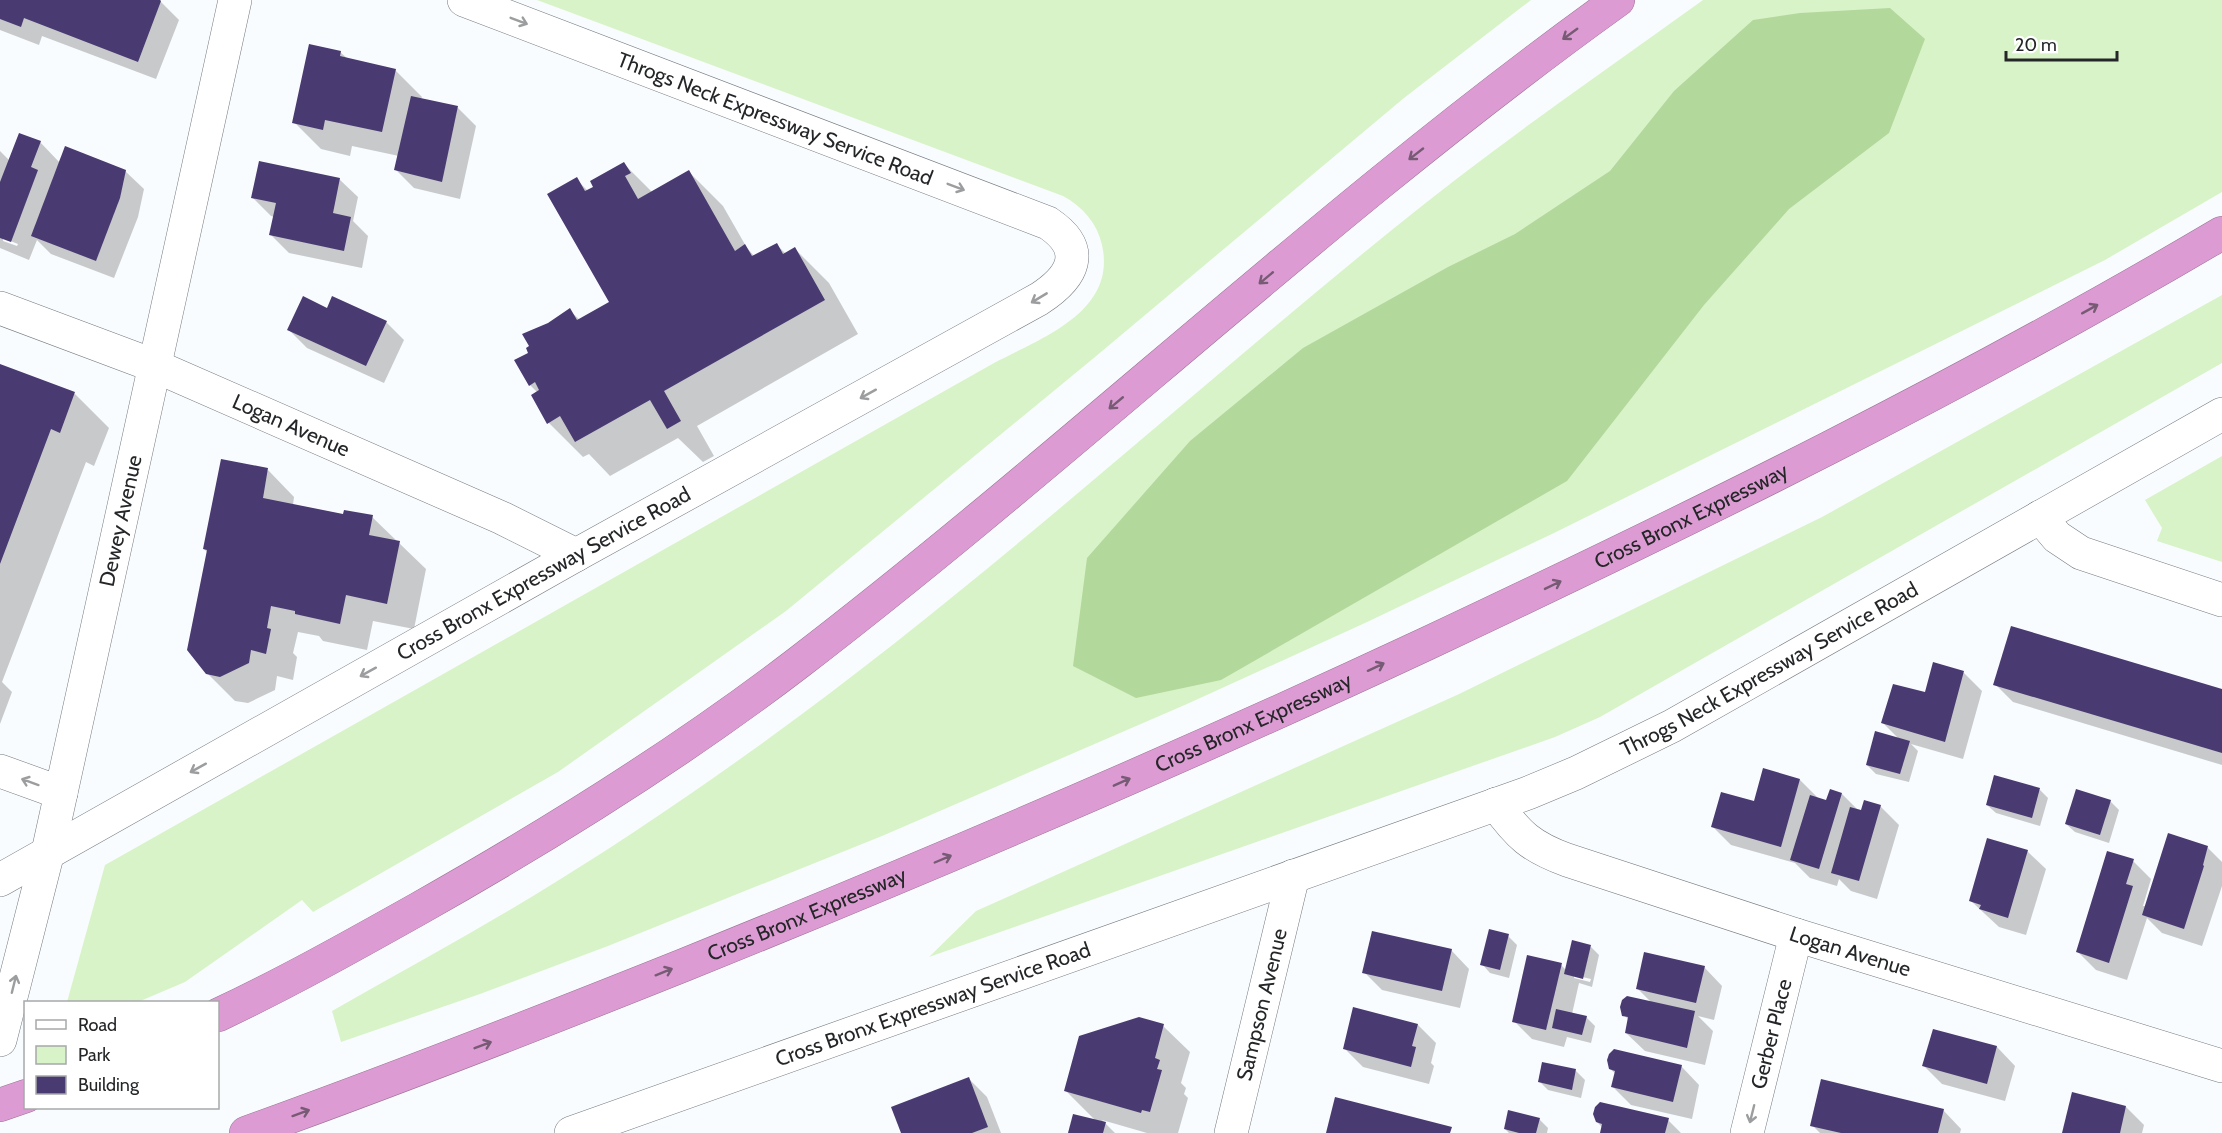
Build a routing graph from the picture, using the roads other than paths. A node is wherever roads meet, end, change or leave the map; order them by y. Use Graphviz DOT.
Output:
graph roads {
  1 [pos="236,0"];
  2 [pos="464,0"];
  3 [pos="1618,0"];
  4 [pos="2222,233"];
  5 [pos="1072,254"];
  6 [pos="0,309"];
  7 [pos="155,366"];
  8 [pos="2222,414"];
  9 [pos="2040,517"];
  10 [pos="576,555"];
  11 [pos="2222,600"];
  12 [pos="0,771"];
  13 [pos="61,793"];
  14 [pos="1496,804"];
  15 [pos="48,852"];
  16 [pos="1293,876"];
  17 [pos="0,880"];
  18 [pos="1796,935"];
  19 [pos="219,1014"];
  20 [pos="0,1040"];
  21 [pos="2222,1066"];
  22 [pos="24,1097"];
  23 [pos="0,1105"];
  24 [pos="246,1133"];
  25 [pos="572,1133"];
  26 [pos="1231,1133"];
  27 [pos="1747,1133"];
  1 -- 7 [label="street, Dewey Avenue"];
  2 -- 5 [label="street, Throgs Neck Expressway Service Road, one-way"];
  3 -- 19 [label="highway, one-way"];
  24 -- 4 [label="highway, Cross Bronx Expressway, one-way"];
  5 -- 10 [label="street, Cross Bronx Expressway Service Road, one-way"];
  6 -- 7 [label="street, Logan Avenue"];
  7 -- 10 [label="street, Logan Avenue"];
  7 -- 13 [label="street, Dewey Avenue"];
  8 -- 9 [label="street, Throgs Neck Expressway Service Road"];
  9 -- 11 [label="street"];
  9 -- 14 [label="street, Throgs Neck Expressway Service Road"];
  10 -- 15 [label="street, Cross Bronx Expressway Service Road, one-way"];
  13 -- 12 [label="street, one-way"];
  13 -- 15 [label="street, Dewey Avenue"];
  14 -- 16 [label="street, Throgs Neck Expressway Service Road"];
  14 -- 18 [label="street, Logan Avenue"];
  15 -- 17 [label="street, Cross Bronx Expressway Service Road"];
  20 -- 15 [label="street, Dewey Avenue, one-way"];
  16 -- 25 [label="street, Cross Bronx Expressway Service Road"];
  16 -- 26 [label="street, Sampson Avenue"];
  18 -- 21 [label="street, Logan Avenue"];
  18 -- 27 [label="street, Gerber Place, one-way"];
  22 -- 23 [label="highway"];
}
